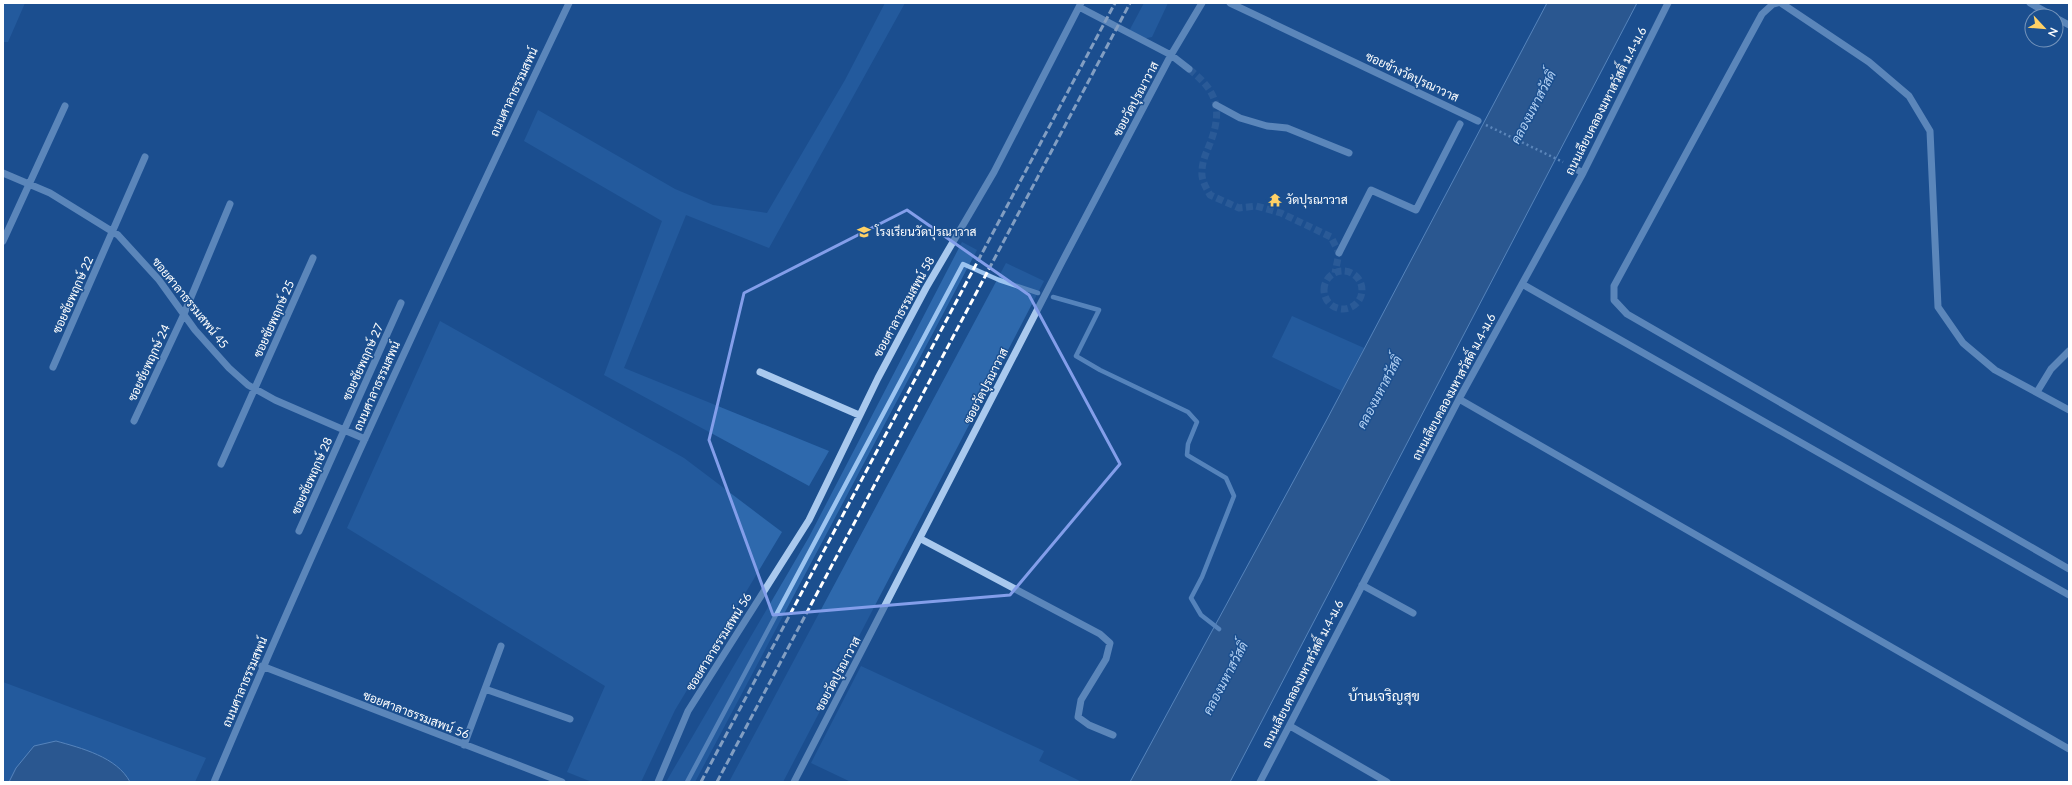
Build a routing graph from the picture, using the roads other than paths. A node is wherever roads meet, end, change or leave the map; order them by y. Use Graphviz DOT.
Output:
graph roads {
  1 [pos="569,3"];
  2 [pos="1202,3"];
  3 [pos="1230,3"];
  4 [pos="1668,3"];
  5 [pos="1777,3"];
  6 [pos="1781,3"];
  7 [pos="2030,3"];
  8 [pos="1080,5"];
  9 [pos="2039,8"];
  10 [pos="1171,55"];
  11 [pos="1189,69"];
  12 [pos="1216,105"];
  13 [pos="65,106"];
  14 [pos="1478,121"];
  15 [pos="1460,124"];
  16 [pos="1349,153"];
  17 [pos="145,158"];
  18 [pos="1572,167"];
  19 [pos="3,173"];
  20 [pos="1583,173"];
  21 [pos="30,184"];
  22 [pos="230,204"];
  23 [pos="113,232"];
  24 [pos="3,241"];
  25 [pos="1339,253"];
  26 [pos="313,258"];
  27 [pos="1522,284"];
  28 [pos="401,304"];
  29 [pos="184,314"];
  30 [pos="2069,351"];
  31 [pos="53,367"];
  32 [pos="760,372"];
  33 [pos="256,389"];
  34 [pos="2037,392"];
  35 [pos="1459,399"];
  36 [pos="2069,410"];
  37 [pos="859,415"];
  38 [pos="134,421"];
  39 [pos="345,430"];
  40 [pos="365,440"];
  41 [pos="221,464"];
  42 [pos="809,520"];
  43 [pos="299,532"];
  44 [pos="921,539"];
  45 [pos="2069,569"];
  46 [pos="1362,585"];
  47 [pos="2069,594"];
  48 [pos="1413,613"];
  49 [pos="501,646"];
  50 [pos="262,666"];
  51 [pos="485,690"];
  52 [pos="570,719"];
  53 [pos="1290,726"];
  54 [pos="1113,735"];
  55 [pos="464,745"];
  56 [pos="2069,749"];
  57 [pos="214,782"];
  58 [pos="562,782"];
  59 [pos="658,782"];
  60 [pos="794,782"];
  61 [pos="1260,782"];
  62 [pos="1387,782"];
  1 -- 40 [label="street, ถนนศาลาธรรมสพน์"];
  2 -- 10 [label="street, ซอยวัดปุรณาวาส"];
  3 -- 14 [label="street, ซอยข้างวัดปุรณาวาส"];
  4 -- 20 [label="street, ถนนเลียบคลองมหาสวัสดิ์ ม.4-ม.6"];
  5 -- 45 [label="street"];
  6 -- 34 [label="street"];
  7 -- 9 [label="street"];
  8 -- 10 [label="street"];
  8 -- 37 [label="street, ซอยศาลาธรรมสพน์ 58"];
  10 -- 11 [label="street"];
  10 -- 44 [label="street, ซอยวัดปุรณาวาส"];
  12 -- 16 [label="street"];
  13 -- 21 [label="street"];
  15 -- 25 [label="street"];
  17 -- 23 [label="street, ซอยชัยพฤกษ์ 22"];
  18 -- 20 [label="street"];
  19 -- 21 [label="street, ซอยศาลาธรรมสพน์ 45"];
  20 -- 27 [label="street, ถนนเลียบคลองมหาสวัสดิ์ ม.4-ม.6"];
  21 -- 23 [label="street, ซอยศาลาธรรมสพน์ 45"];
  21 -- 24 [label="street"];
  22 -- 29 [label="street, ซอยชัยพฤกษ์ 24"];
  23 -- 29 [label="street, ซอยศาลาธรรมสพน์ 45"];
  23 -- 31 [label="street, ซอยชัยพฤกษ์ 22"];
  26 -- 33 [label="street, ซอยชัยพฤกษ์ 25"];
  27 -- 35 [label="street, ถนนเลียบคลองมหาสวัสดิ์ ม.4-ม.6"];
  27 -- 47 [label="street"];
  28 -- 39 [label="street, ซอยชัยพฤกษ์ 27"];
  29 -- 33 [label="street, ซอยศาลาธรรมสพน์ 45"];
  29 -- 38 [label="street, ซอยชัยพฤกษ์ 24"];
  30 -- 34 [label="street"];
  32 -- 37 [label="street"];
  33 -- 39 [label="street, ซอยศาลาธรรมสพน์ 45"];
  33 -- 41 [label="street, ซอยชัยพฤกษ์ 25"];
  34 -- 36 [label="street"];
  35 -- 46 [label="street, ถนนเลียบคลองมหาสวัสดิ์ ม.4-ม.6"];
  35 -- 56 [label="street"];
  37 -- 42 [label="street, ซอยศาลาธรรมสพน์ 58"];
  39 -- 40 [label="street, ซอยศาลาธรรมสพน์ 45"];
  39 -- 43 [label="street, ซอยชัยพฤกษ์ 28"];
  40 -- 50 [label="street, ถนนศาลาธรรมสพน์"];
  42 -- 59 [label="street, ซอยศาลาธรรมสพน์ 56"];
  44 -- 54 [label="street"];
  44 -- 60 [label="street, ซอยวัดปุรณาวาส"];
  46 -- 48 [label="street"];
  46 -- 53 [label="street, ถนนเลียบคลองมหาสวัสดิ์ ม.4-ม.6"];
  49 -- 51 [label="street"];
  50 -- 55 [label="street, ซอยศาลาธรรมสพน์ 56"];
  50 -- 57 [label="street, ถนนศาลาธรรมสพน์"];
  51 -- 52 [label="street"];
  51 -- 55 [label="street"];
  53 -- 61 [label="street, ถนนเลียบคลองมหาสวัสดิ์ ม.4-ม.6"];
  53 -- 62 [label="street"];
  55 -- 58 [label="street, ซอยศาลาธรรมสพน์ 56"];
}
